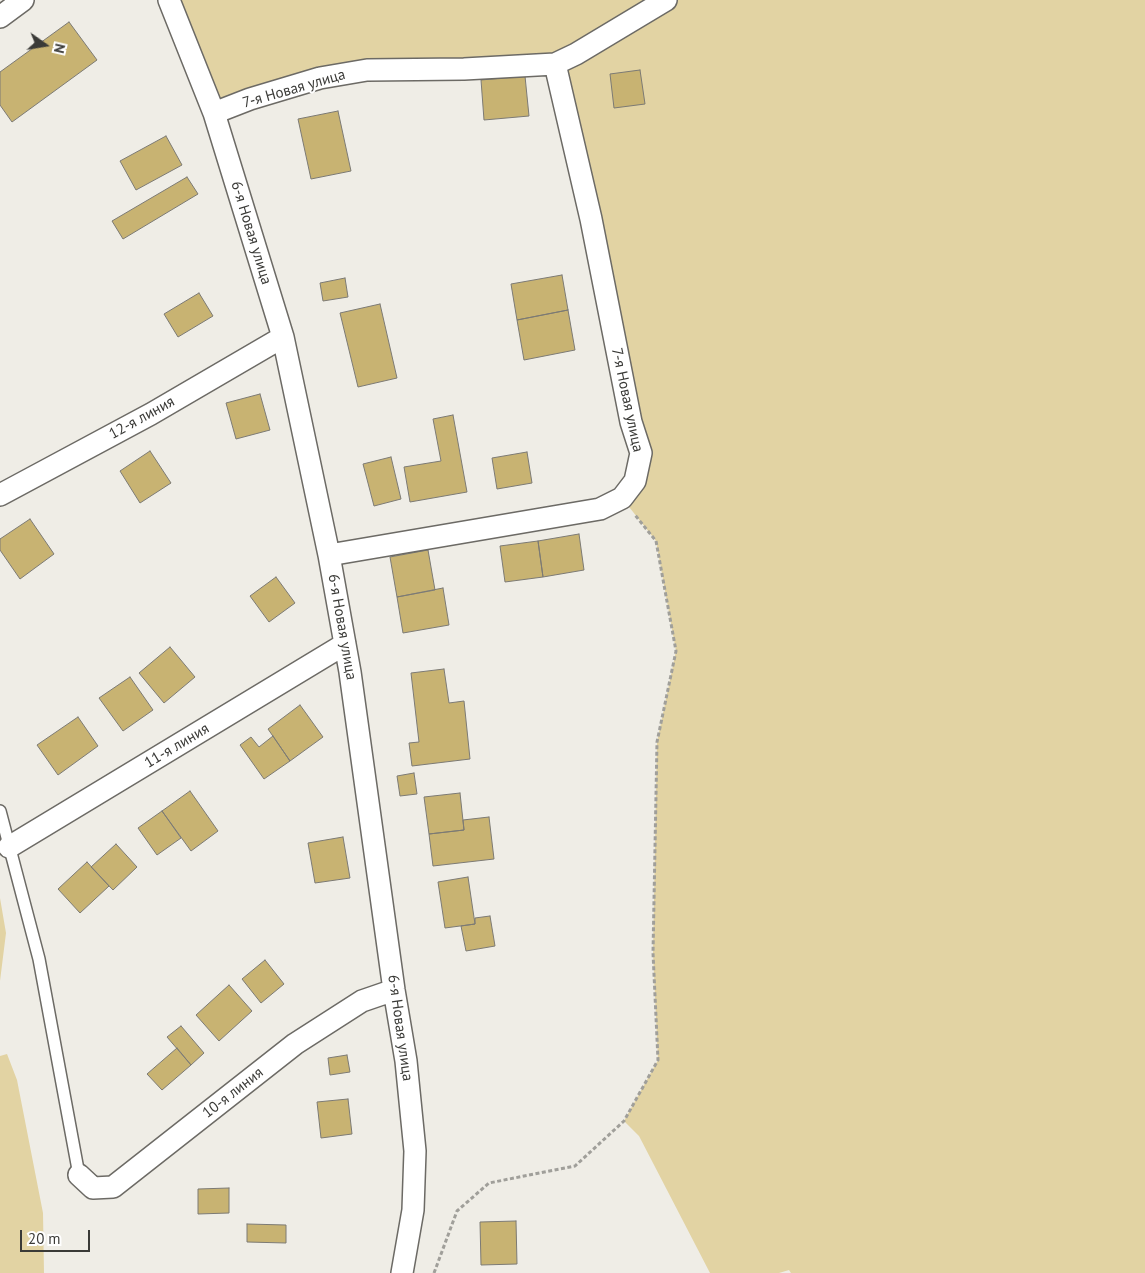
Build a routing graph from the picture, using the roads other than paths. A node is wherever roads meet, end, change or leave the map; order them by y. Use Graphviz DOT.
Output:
graph roads {
  1 [pos="23,0"];
  2 [pos="169,0"];
  3 [pos="666,0"];
  4 [pos="0,16"];
  5 [pos="555,64"];
  6 [pos="214,113"];
  7 [pos="283,337"];
  8 [pos="0,495"];
  9 [pos="329,555"];
  10 [pos="345,644"];
  11 [pos="0,811"];
  12 [pos="9,847"];
  13 [pos="394,990"];
  14 [pos="79,1175"];
  15 [pos="402,1273"];
  1 -- 4 [label="street"];
  2 -- 6 [label="street, 6-я Новая улица"];
  3 -- 5 [label="street, 7-я Новая улица"];
  5 -- 6 [label="street, 7-я Новая улица"];
  5 -- 9 [label="street, 7-я Новая улица"];
  6 -- 7 [label="street, 6-я Новая улица"];
  7 -- 8 [label="street, 12-я линия"];
  7 -- 9 [label="street, 6-я Новая улица"];
  9 -- 10 [label="street, 6-я Новая улица"];
  10 -- 12 [label="street, 11-я линия"];
  10 -- 13 [label="street, 6-я Новая улица"];
  11 -- 12 [label="lane"];
  12 -- 14 [label="lane"];
  13 -- 14 [label="street, 10-я линия"];
  13 -- 15 [label="street, 6-я Новая улица"];
}
